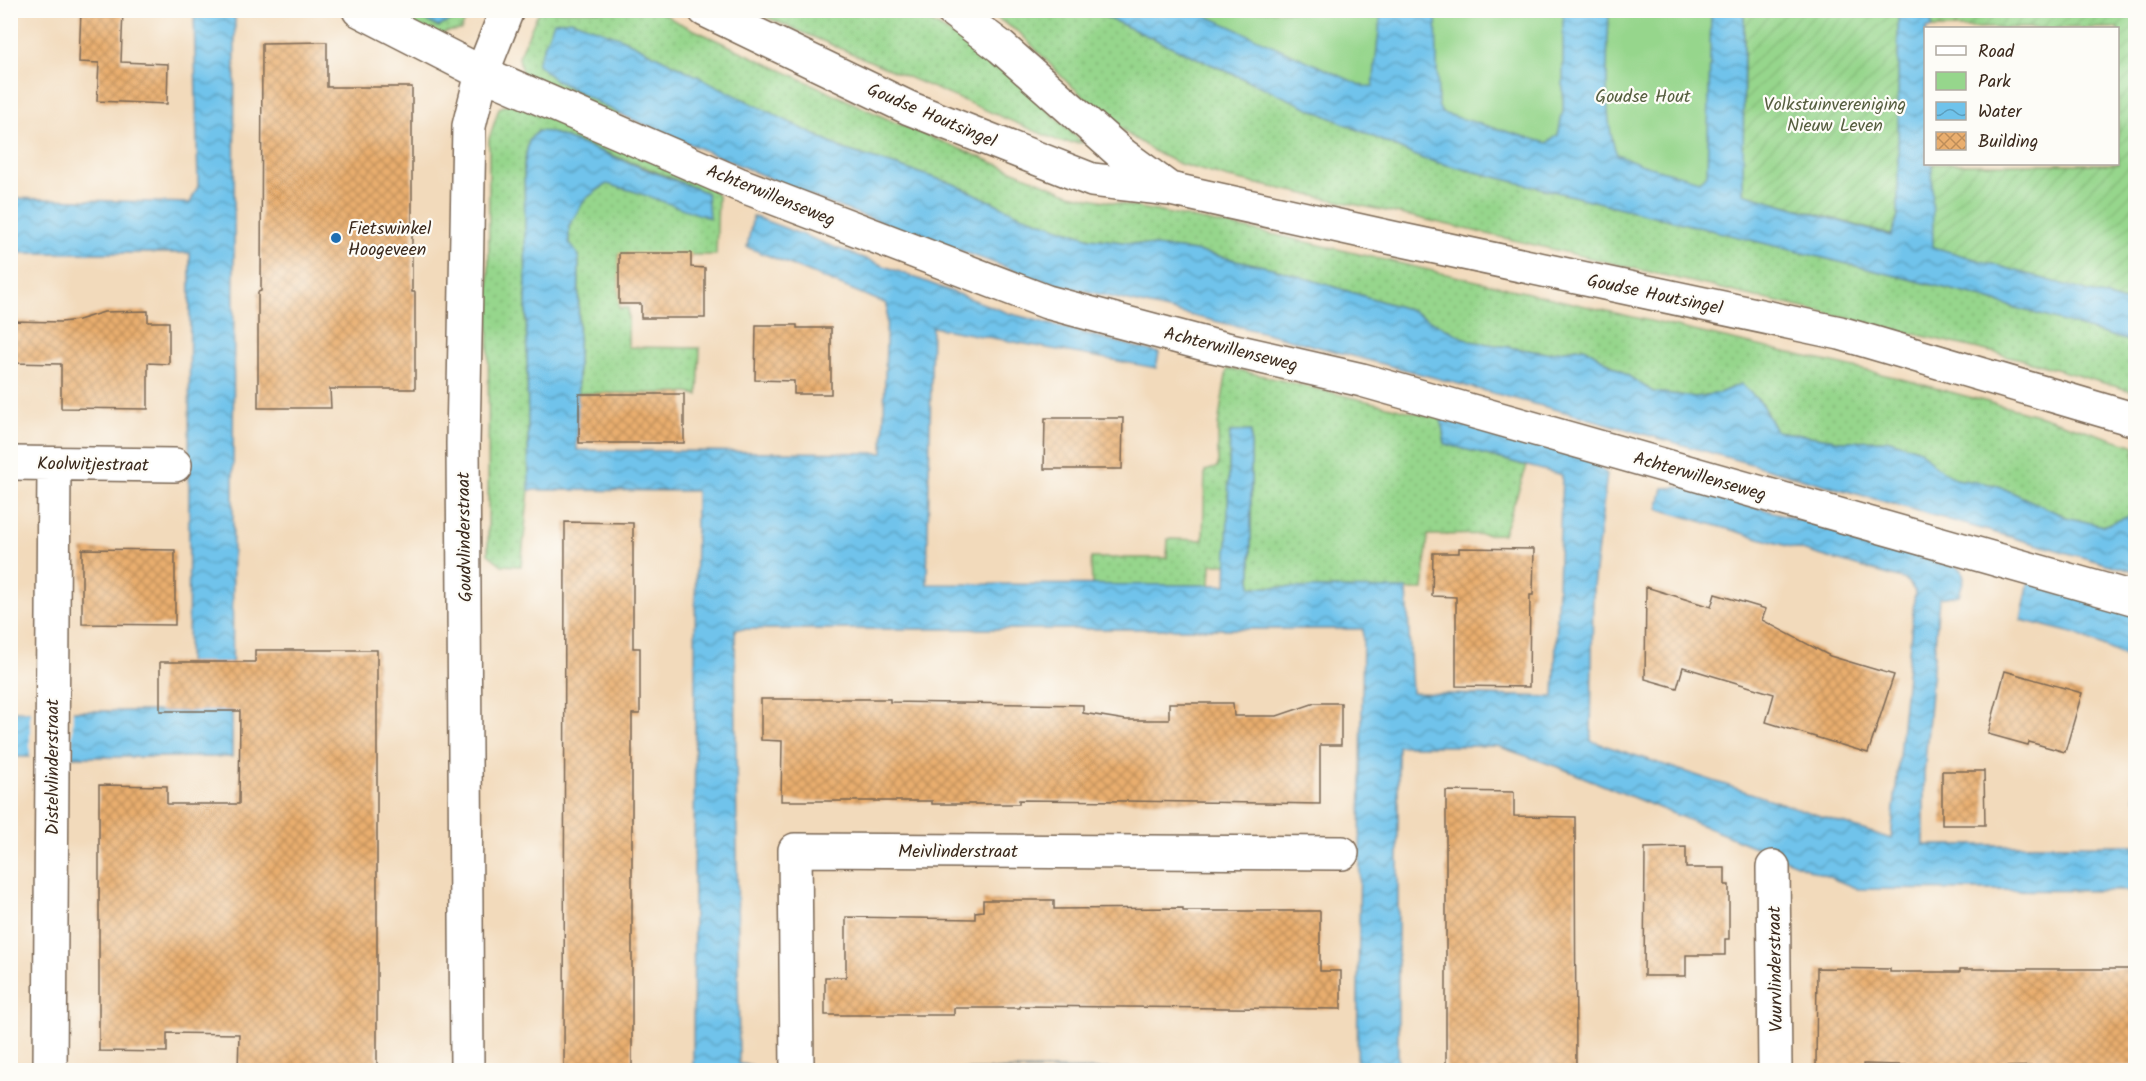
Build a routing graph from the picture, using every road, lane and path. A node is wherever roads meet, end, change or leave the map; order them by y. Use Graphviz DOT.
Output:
graph roads {
  1 [pos="359,10"];
  2 [pos="507,10"];
  3 [pos="705,10"];
  4 [pos="952,10"];
  5 [pos="482,73"];
  6 [pos="1170,189"];
  7 [pos="2136,420"];
  8 [pos="10,463"];
  9 [pos="54,464"];
  10 [pos="175,465"];
  11 [pos="2136,599"];
  12 [pos="1342,853"];
  13 [pos="1773,867"];
  14 [pos="50,1071"];
  15 [pos="467,1071"];
  16 [pos="797,1071"];
  17 [pos="1775,1071"];
  1 -- 5 [label="street, Achterwillenseweg"];
  2 -- 5 [label="street, Goudvlinderstraat"];
  3 -- 6 [label="street, Goudse Houtsingel"];
  4 -- 6 [label="street, Goudse Houtsingel"];
  5 -- 11 [label="street, Achterwillenseweg"];
  5 -- 15 [label="street, Goudvlinderstraat"];
  6 -- 7 [label="street, Goudse Houtsingel"];
  8 -- 9 [label="street, Koolwitjestraat"];
  9 -- 10 [label="street, Koolwitjestraat"];
  9 -- 14 [label="street, Distelvlinderstraat"];
  12 -- 16 [label="street, Meivlinderstraat"];
  13 -- 17 [label="street, Vuurvlinderstraat"];
}
